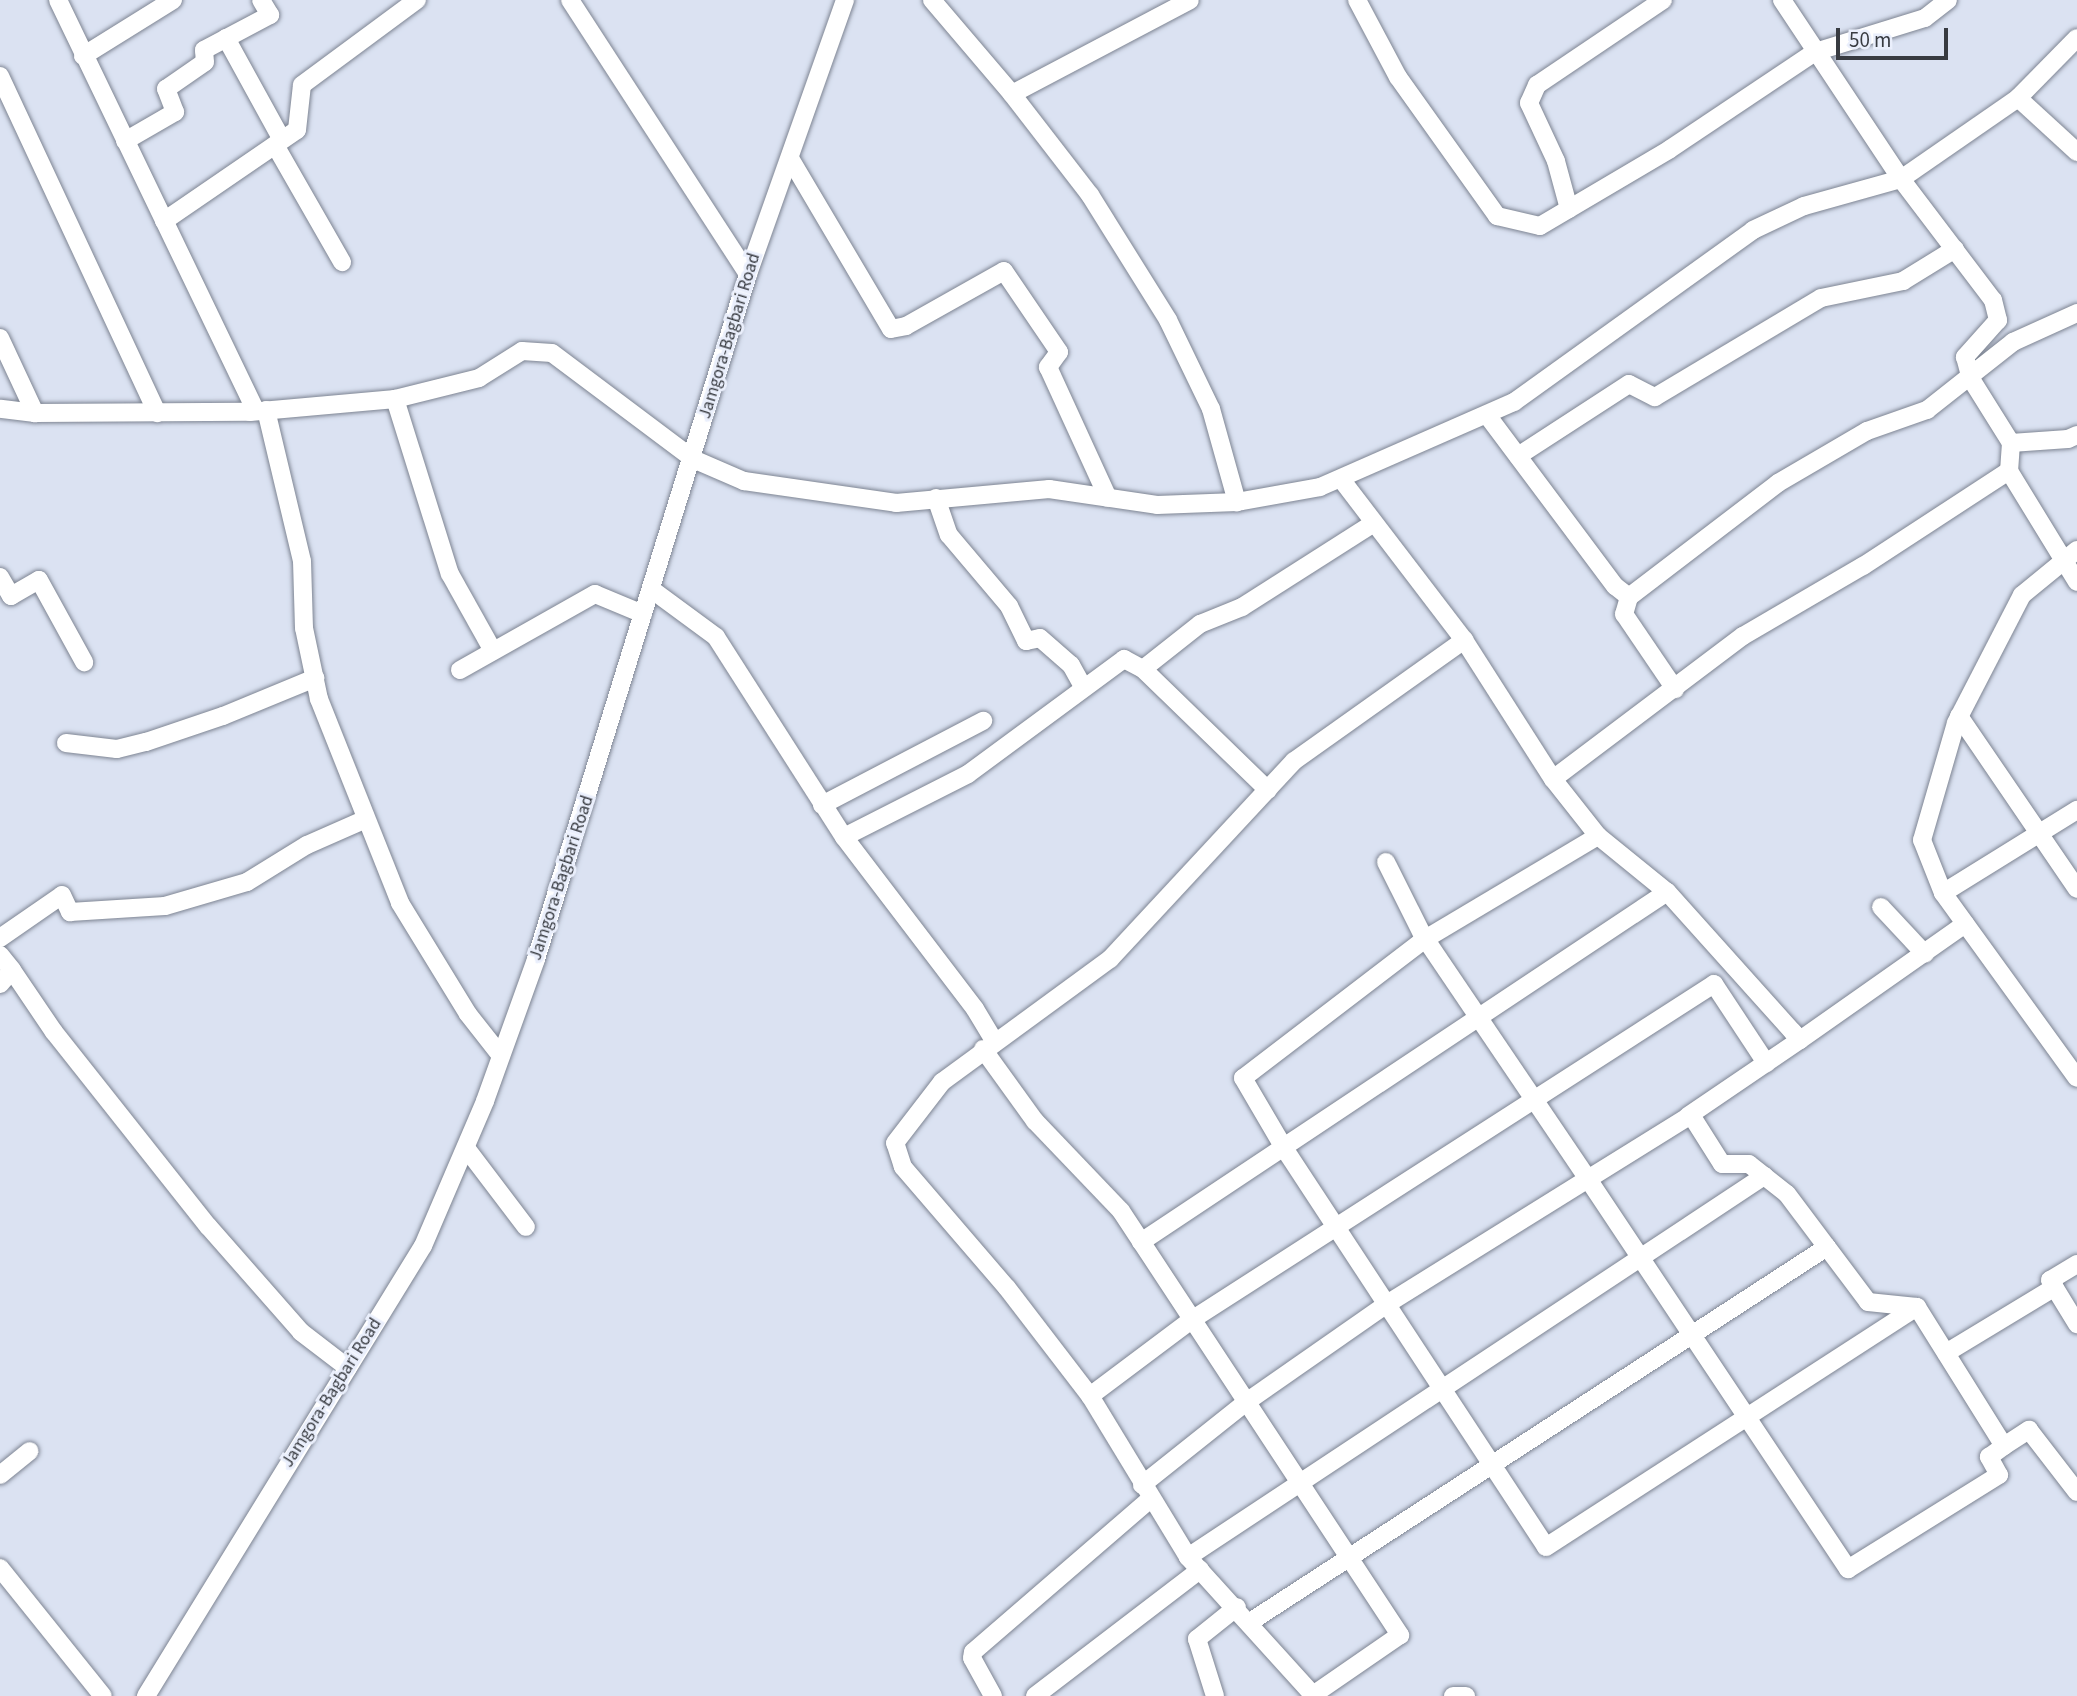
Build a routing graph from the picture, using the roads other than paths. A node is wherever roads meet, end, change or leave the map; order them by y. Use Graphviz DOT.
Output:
graph roads {
  1 [pos="58,0"];
  2 [pos="173,0"];
  3 [pos="261,0"];
  4 [pos="417,0"];
  5 [pos="570,0"];
  6 [pos="845,0"];
  7 [pos="932,0"];
  8 [pos="1190,0"];
  9 [pos="1357,0"];
  10 [pos="1663,0"];
  11 [pos="1782,0"];
  12 [pos="1948,0"];
  13 [pos="226,38"];
  14 [pos="2077,38"];
  15 [pos="1815,52"];
  16 [pos="83,55"];
  17 [pos="0,76"];
  18 [pos="1012,94"];
  19 [pos="2018,98"];
  20 [pos="125,142"];
  21 [pos="279,142"];
  22 [pos="2077,152"];
  23 [pos="791,160"];
  24 [pos="1901,179"];
  25 [pos="1569,209"];
  26 [pos="164,221"];
  27 [pos="1955,249"];
  28 [pos="342,262"];
  29 [pos="748,274"];
  30 [pos="2077,313"];
  31 [pos="0,338"];
  32 [pos="1970,379"];
  33 [pos="395,399"];
  34 [pos="0,409"];
  35 [pos="261,411"];
  36 [pos="35,413"];
  37 [pos="157,414"];
  38 [pos="1487,415"];
  39 [pos="2077,435"];
  40 [pos="2011,443"];
  41 [pos="1518,456"];
  42 [pos="692,459"];
  43 [pos="2009,471"];
  44 [pos="1341,479"];
  45 [pos="936,498"];
  46 [pos="1108,498"];
  47 [pos="1237,502"];
  48 [pos="1374,523"];
  49 [pos="2071,556"];
  50 [pos="0,577"];
  51 [pos="2077,582"];
  52 [pos="651,589"];
  53 [pos="1629,597"];
  54 [pos="643,614"];
  55 [pos="1464,640"];
  56 [pos="493,651"];
  57 [pos="83,662"];
  58 [pos="1143,669"];
  59 [pos="460,670"];
  60 [pos="314,678"];
  61 [pos="1084,688"];
  62 [pos="1675,689"];
  63 [pos="1959,716"];
  64 [pos="983,720"];
  65 [pos="66,743"];
  66 [pos="1553,779"];
  67 [pos="1268,790"];
  68 [pos="822,805"];
  69 [pos="2077,810"];
  70 [pos="364,820"];
  71 [pos="2038,834"];
  72 [pos="1598,836"];
  73 [pos="844,837"];
  74 [pos="1386,862"];
  75 [pos="2077,889"];
  76 [pos="1667,892"];
  77 [pos="1943,893"];
  78 [pos="1881,907"];
  79 [pos="1965,924"];
  80 [pos="0,939"];
  81 [pos="1425,939"];
  82 [pos="1925,954"];
  83 [pos="0,955"];
  84 [pos="1738,972"];
  85 [pos="6,977"];
  86 [pos="1476,1019"];
  87 [pos="1800,1040"];
  88 [pos="989,1045"];
  89 [pos="501,1056"];
  90 [pos="1766,1063"];
  91 [pos="2077,1079"];
  92 [pos="1534,1099"];
  93 [pos="1688,1116"];
  94 [pos="466,1148"];
  95 [pos="1284,1148"];
  96 [pos="1764,1176"];
  97 [pos="1588,1178"];
  98 [pos="526,1227"];
  99 [pos="1336,1228"];
  100 [pos="1141,1242"];
  101 [pos="1827,1247"];
  102 [pos="1640,1256"];
  103 [pos="2077,1264"];
  104 [pos="2054,1287"];
  105 [pos="1387,1304"];
  106 [pos="1917,1307"];
  107 [pos="1190,1321"];
  108 [pos="2077,1324"];
  109 [pos="1691,1333"];
  110 [pos="1946,1353"];
  111 [pos="348,1368"];
  112 [pos="1442,1386"];
  113 [pos="1090,1396"];
  114 [pos="1245,1403"];
  115 [pos="1748,1419"];
  116 [pos="2004,1446"];
  117 [pos="30,1451"];
  118 [pos="1494,1463"];
  119 [pos="0,1475"];
  120 [pos="1297,1482"];
  121 [pos="1146,1492"];
  122 [pos="2077,1492"];
  123 [pos="1349,1560"];
  124 [pos="1194,1563"];
  125 [pos="0,1568"];
  126 [pos="1237,1607"];
  127 [pos="1250,1622"];
  128 [pos="103,1696"];
  129 [pos="146,1696"];
  130 [pos="993,1696"];
  131 [pos="1035,1696"];
  132 [pos="1215,1696"];
  133 [pos="1313,1696"];
  134 [pos="1453,1696"];
  135 [pos="1466,1696"];
  1 -- 16 [label="street"];
  2 -- 16 [label="street"];
  3 -- 13 [label="street"];
  4 -- 21 [label="street"];
  5 -- 29 [label="street"];
  6 -- 23 [label="street, Jamgora-Bagbari Road"];
  7 -- 18 [label="street"];
  8 -- 18 [label="street"];
  9 -- 25 [label="street"];
  10 -- 25 [label="street"];
  11 -- 15 [label="street"];
  12 -- 15 [label="street"];
  13 -- 20 [label="street"];
  13 -- 21 [label="street"];
  14 -- 19 [label="street"];
  15 -- 24 [label="street"];
  15 -- 25 [label="street"];
  16 -- 20 [label="street"];
  17 -- 37 [label="street"];
  18 -- 47 [label="street"];
  19 -- 22 [label="street"];
  19 -- 24 [label="street"];
  20 -- 26 [label="street"];
  21 -- 26 [label="street"];
  21 -- 28 [label="street"];
  23 -- 29 [label="street, Jamgora-Bagbari Road"];
  23 -- 46 [label="street"];
  24 -- 27 [label="street"];
  24 -- 38 [label="street"];
  26 -- 35 [label="street"];
  27 -- 32 [label="street"];
  27 -- 41 [label="street"];
  29 -- 42 [label="street, Jamgora-Bagbari Road"];
  30 -- 32 [label="street"];
  31 -- 36 [label="street"];
  32 -- 40 [label="street"];
  32 -- 53 [label="street"];
  33 -- 35 [label="street"];
  33 -- 42 [label="street"];
  33 -- 56 [label="street"];
  34 -- 36 [label="street"];
  35 -- 37 [label="street"];
  35 -- 60 [label="street"];
  36 -- 37 [label="street"];
  38 -- 41 [label="street"];
  38 -- 44 [label="street"];
  39 -- 40 [label="street"];
  40 -- 43 [label="street"];
  41 -- 53 [label="street"];
  42 -- 45 [label="street"];
  42 -- 52 [label="street, Jamgora-Bagbari Road"];
  43 -- 49 [label="street"];
  43 -- 62 [label="street"];
  44 -- 47 [label="street"];
  44 -- 48 [label="street"];
  45 -- 46 [label="street"];
  45 -- 61 [label="street"];
  46 -- 47 [label="street"];
  48 -- 55 [label="street"];
  48 -- 58 [label="street"];
  49 -- 51 [label="street"];
  49 -- 63 [label="street"];
  50 -- 57 [label="street"];
  52 -- 54 [label="street, Jamgora-Bagbari Road"];
  52 -- 68 [label="street"];
  53 -- 62 [label="street"];
  54 -- 56 [label="street"];
  54 -- 89 [label="street, Jamgora-Bagbari Road"];
  55 -- 66 [label="street"];
  55 -- 67 [label="street"];
  56 -- 59 [label="street"];
  58 -- 61 [label="street"];
  58 -- 67 [label="street"];
  60 -- 65 [label="street"];
  60 -- 70 [label="street"];
  61 -- 73 [label="street"];
  62 -- 66 [label="street"];
  63 -- 71 [label="street"];
  63 -- 77 [label="street"];
  64 -- 68 [label="street"];
  66 -- 72 [label="street"];
  67 -- 88 [label="street"];
  68 -- 73 [label="street"];
  69 -- 71 [label="street"];
  70 -- 80 [label="street"];
  70 -- 89 [label="street"];
  71 -- 75 [label="street"];
  71 -- 77 [label="street"];
  72 -- 76 [label="street"];
  72 -- 81 [label="street"];
  73 -- 88 [label="street"];
  74 -- 81 [label="street"];
  76 -- 86 [label="street"];
  76 -- 87 [label="street"];
  77 -- 79 [label="street"];
  78 -- 82 [label="street"];
  79 -- 82 [label="street"];
  79 -- 91 [label="street"];
  81 -- 86 [label="street"];
  81 -- 95 [label="street"];
  82 -- 87 [label="street"];
  83 -- 85 [label="street"];
  84 -- 87 [label="street"];
  85 -- 111 [label="street"];
  86 -- 92 [label="street"];
  86 -- 95 [label="street"];
  87 -- 90 [label="street"];
  88 -- 100 [label="street"];
  88 -- 113 [label="street"];
  89 -- 94 [label="street, Jamgora-Bagbari Road"];
  90 -- 92 [label="street"];
  90 -- 93 [label="street"];
  92 -- 97 [label="street"];
  92 -- 99 [label="street"];
  93 -- 96 [label="street"];
  93 -- 97 [label="street"];
  94 -- 98 [label="street"];
  94 -- 111 [label="street, Jamgora-Bagbari Road"];
  95 -- 99 [label="street"];
  95 -- 100 [label="street"];
  96 -- 101 [label="street"];
  96 -- 102 [label="street"];
  97 -- 102 [label="street"];
  97 -- 105 [label="street"];
  99 -- 105 [label="street"];
  99 -- 107 [label="street"];
  100 -- 107 [label="street"];
  101 -- 106 [label="street"];
  101 -- 109 [label="street"];
  102 -- 109 [label="street"];
  102 -- 112 [label="street"];
  103 -- 104 [label="street"];
  104 -- 108 [label="street"];
  104 -- 110 [label="street"];
  105 -- 112 [label="street"];
  105 -- 114 [label="street"];
  106 -- 110 [label="street"];
  106 -- 115 [label="street"];
  107 -- 113 [label="street"];
  107 -- 114 [label="street"];
  109 -- 115 [label="street"];
  109 -- 118 [label="street"];
  110 -- 116 [label="street"];
  111 -- 129 [label="street, Jamgora-Bagbari Road"];
  112 -- 118 [label="street"];
  112 -- 120 [label="street"];
  113 -- 121 [label="street"];
  114 -- 120 [label="street"];
  114 -- 121 [label="street"];
  115 -- 116 [label="street"];
  115 -- 118 [label="street"];
  116 -- 122 [label="street"];
  117 -- 119 [label="street"];
  118 -- 123 [label="street"];
  120 -- 123 [label="street"];
  120 -- 124 [label="street"];
  121 -- 124 [label="street"];
  121 -- 130 [label="street"];
  123 -- 127 [label="street"];
  123 -- 133 [label="street"];
  124 -- 126 [label="street"];
  124 -- 131 [label="street"];
  125 -- 128 [label="street"];
  126 -- 127 [label="street"];
  126 -- 132 [label="street"];
  127 -- 133 [label="street"];
  134 -- 135 [label="street"];
}
